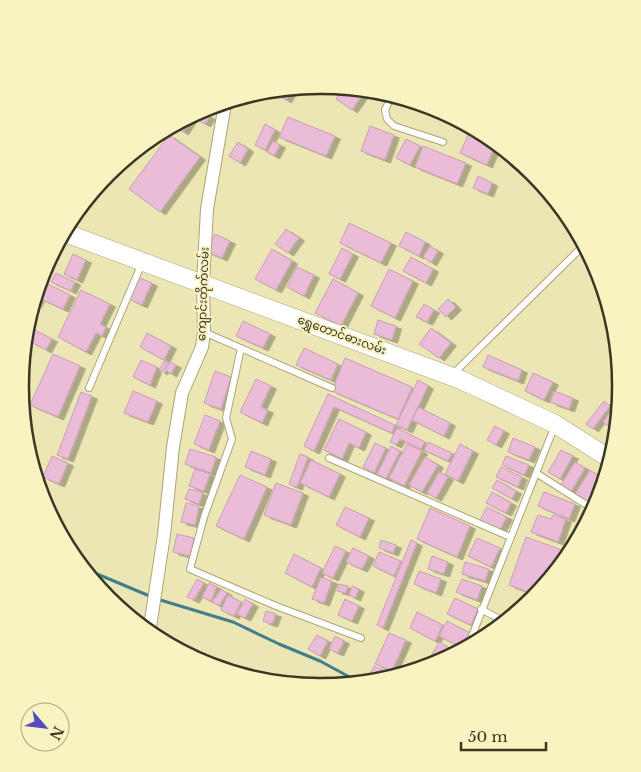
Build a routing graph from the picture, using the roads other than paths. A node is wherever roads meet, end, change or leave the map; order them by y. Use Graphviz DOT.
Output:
graph roads {
  1 [pos="388,102"];
  2 [pos="224,111"];
  3 [pos="442,142"];
  4 [pos="71,235"];
  5 [pos="579,250"];
  6 [pos="142,262"];
  7 [pos="203,284"];
  8 [pos="204,332"];
  9 [pos="241,348"];
  10 [pos="451,376"];
  11 [pos="89,388"];
  12 [pos="332,388"];
  13 [pos="556,424"];
  14 [pos="604,455"];
  15 [pos="330,458"];
  16 [pos="536,473"];
  17 [pos="587,505"];
  18 [pos="510,537"];
  19 [pos="482,609"];
  20 [pos="497,618"];
  21 [pos="151,623"];
  22 [pos="472,635"];
  23 [pos="361,638"];
  1 -- 3 [label="lane"];
  2 -- 7 [label="street, ကျောင်းတိုက်လမ်း"];
  4 -- 6 [label="street, ရွှေတောင်ဓားလမ်း"];
  5 -- 10 [label="lane"];
  6 -- 7 [label="street, ရွှေတောင်ဓားလမ်း"];
  6 -- 11 [label="lane"];
  7 -- 8 [label="street, ကျောင်းတိုက်လမ်း"];
  7 -- 10 [label="street, ရွှေတောင်ဓားလမ်း"];
  8 -- 9 [label="lane"];
  8 -- 21 [label="street, ကျောင်းတိုက်လမ်း"];
  9 -- 12 [label="lane"];
  9 -- 23 [label="lane"];
  10 -- 13 [label="street, ရွှေတောင်ဓားလမ်း"];
  13 -- 14 [label="street, ရွှေတောင်ဓားလမ်း"];
  13 -- 16 [label="lane"];
  15 -- 18 [label="lane"];
  16 -- 17 [label="lane"];
  16 -- 18 [label="lane"];
  18 -- 19 [label="lane"];
  19 -- 20 [label="lane"];
  19 -- 22 [label="lane"];
}
